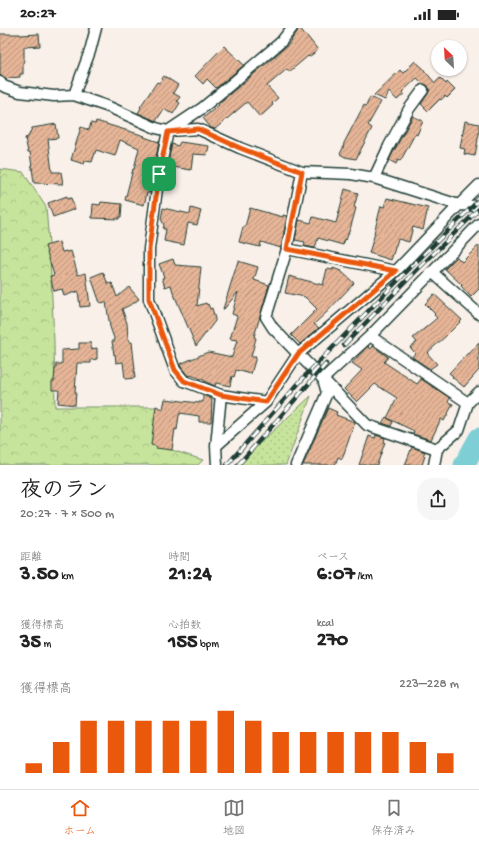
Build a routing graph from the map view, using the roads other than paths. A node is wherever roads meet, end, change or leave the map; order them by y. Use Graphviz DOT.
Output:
graph roads {
  1 [pos="96,28"];
  2 [pos="292,28"];
  3 [pos="0,82"];
  4 [pos="423,90"];
  5 [pos="74,95"];
  6 [pos="168,132"];
  7 [pos="302,172"];
  8 [pos="374,178"];
  9 [pos="479,185"];
  10 [pos="459,205"];
  11 [pos="479,206"];
  12 [pos="479,224"];
  13 [pos="287,249"];
  14 [pos="396,271"];
  15 [pos="432,272"];
  16 [pos="479,314"];
  17 [pos="370,336"];
  18 [pos="298,354"];
  19 [pos="323,378"];
  20 [pos="479,392"];
  21 [pos="221,395"];
  22 [pos="266,402"];
  23 [pos="468,403"];
  24 [pos="216,446"];
  25 [pos="437,449"];
  26 [pos="217,465"];
  27 [pos="296,465"];
  28 [pos="434,465"];
  1 -- 5 [label="street"];
  2 -- 6 [label="street"];
  3 -- 5 [label="street"];
  4 -- 8 [label="street"];
  5 -- 6 [label="street"];
  6 -- 7 [label="street"];
  6 -- 21 [label="street"];
  7 -- 8 [label="street"];
  7 -- 13 [label="street"];
  8 -- 10 [label="street"];
  9 -- 10 [label="street"];
  10 -- 11 [label="street"];
  10 -- 14 [label="street"];
  12 -- 15 [label="street"];
  13 -- 14 [label="street"];
  13 -- 18 [label="street"];
  14 -- 18 [label="street"];
  15 -- 16 [label="street"];
  15 -- 17 [label="street"];
  17 -- 19 [label="street"];
  17 -- 23 [label="street"];
  18 -- 19 [label="street"];
  18 -- 22 [label="street"];
  19 -- 25 [label="street"];
  19 -- 27 [label="street"];
  20 -- 23 [label="street"];
  21 -- 22 [label="street"];
  21 -- 24 [label="street"];
  22 -- 24 [label="street"];
  23 -- 25 [label="street"];
  24 -- 26 [label="street"];
  25 -- 28 [label="street"];
}
